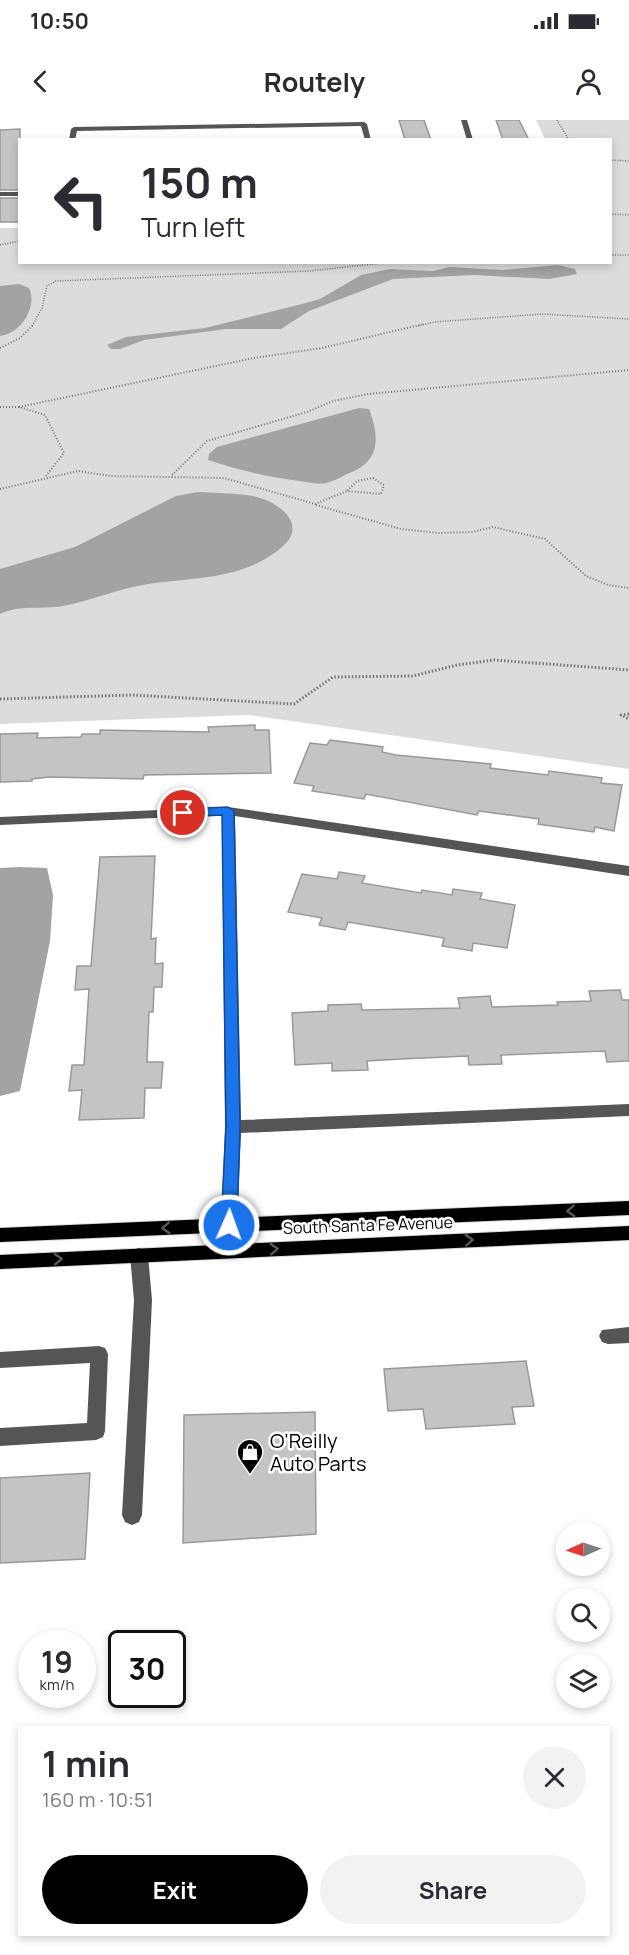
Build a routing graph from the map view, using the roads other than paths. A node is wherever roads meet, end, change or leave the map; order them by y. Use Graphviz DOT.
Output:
graph roads {
  1 [pos="464,120"];
  2 [pos="72,138"];
  3 [pos="368,138"];
  4 [pos="469,138"];
  5 [pos="0,194"];
  6 [pos="18,194"];
  7 [pos="228,811"];
  8 [pos="0,821"];
  9 [pos="629,871"];
  10 [pos="629,1110"];
  11 [pos="233,1127"];
  12 [pos="629,1208"];
  13 [pos="229,1225"];
  14 [pos="629,1233"];
  15 [pos="0,1234"];
  16 [pos="140,1255"];
  17 [pos="0,1262"];
  18 [pos="629,1335"];
  19 [pos="608,1336"];
  20 [pos="0,1360"];
  21 [pos="0,1437"];
  22 [pos="132,1515"];
  1 -- 4 [label="street"];
  2 -- 3 [label="street"];
  5 -- 6 [label="street"];
  7 -- 8 [label="street"];
  7 -- 9 [label="street"];
  7 -- 11 [label="street"];
  10 -- 11 [label="street"];
  11 -- 13 [label="street"];
  12 -- 13 [label="main road, South Santa Fe Avenue, one-way"];
  13 -- 15 [label="main road, South Santa Fe Avenue, one-way"];
  16 -- 14 [label="main road, South Santa Fe Avenue, one-way"];
  17 -- 16 [label="main road, South Santa Fe Avenue, one-way"];
  16 -- 22 [label="street"];
  18 -- 19 [label="street"];
  20 -- 21 [label="street"];
}
